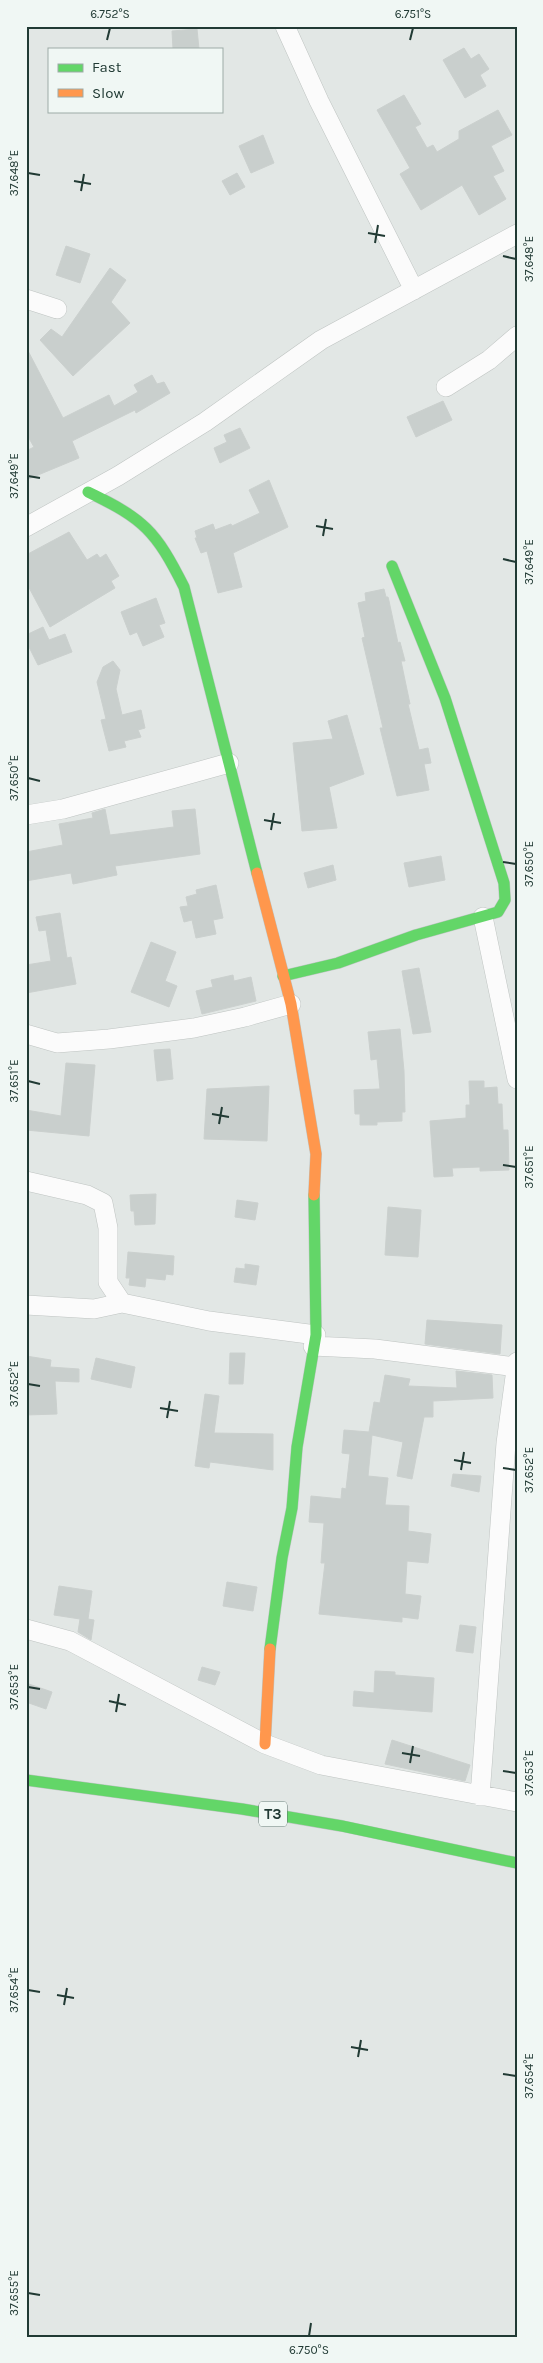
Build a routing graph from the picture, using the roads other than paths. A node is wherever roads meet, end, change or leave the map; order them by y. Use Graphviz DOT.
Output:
graph roads {
  1 [pos="285,26"];
  2 [pos="517,234"];
  3 [pos="414,290"];
  4 [pos="26,298"];
  5 [pos="56,309"];
  6 [pos="517,336"];
  7 [pos="446,387"];
  8 [pos="88,492"];
  9 [pos="26,527"];
  10 [pos="392,566"];
  11 [pos="229,763"];
  12 [pos="26,815"];
  13 [pos="499,914"];
  14 [pos="283,976"];
  15 [pos="291,1004"];
  16 [pos="26,1034"];
  17 [pos="517,1079"];
  18 [pos="26,1181"];
  19 [pos="122,1302"];
  20 [pos="26,1305"];
  21 [pos="315,1340"];
  22 [pos="517,1362"];
  23 [pos="516,1367"];
  24 [pos="514,1396"];
  25 [pos="26,1629"];
  26 [pos="265,1744"];
  27 [pos="26,1780"];
  28 [pos="480,1796"];
  29 [pos="517,1802"];
  30 [pos="517,1862"];
  1 -- 3 [label="street"];
  2 -- 3 [label="street"];
  3 -- 8 [label="street"];
  4 -- 5 [label="street"];
  6 -- 7 [label="street"];
  8 -- 9 [label="street"];
  8 -- 11 [label="main road"];
  10 -- 13 [label="main road"];
  11 -- 12 [label="street"];
  11 -- 14 [label="main road"];
  13 -- 14 [label="main road"];
  13 -- 17 [label="street"];
  14 -- 15 [label="main road"];
  15 -- 16 [label="street"];
  15 -- 21 [label="main road"];
  18 -- 19 [label="street"];
  19 -- 20 [label="street"];
  19 -- 21 [label="street"];
  21 -- 23 [label="street"];
  21 -- 26 [label="main road"];
  22 -- 23 [label="street"];
  23 -- 24 [label="street"];
  24 -- 28 [label="street"];
  25 -- 26 [label="street"];
  26 -- 28 [label="street"];
  27 -- 30 [label="main road, T3"];
  28 -- 29 [label="street"];
}
